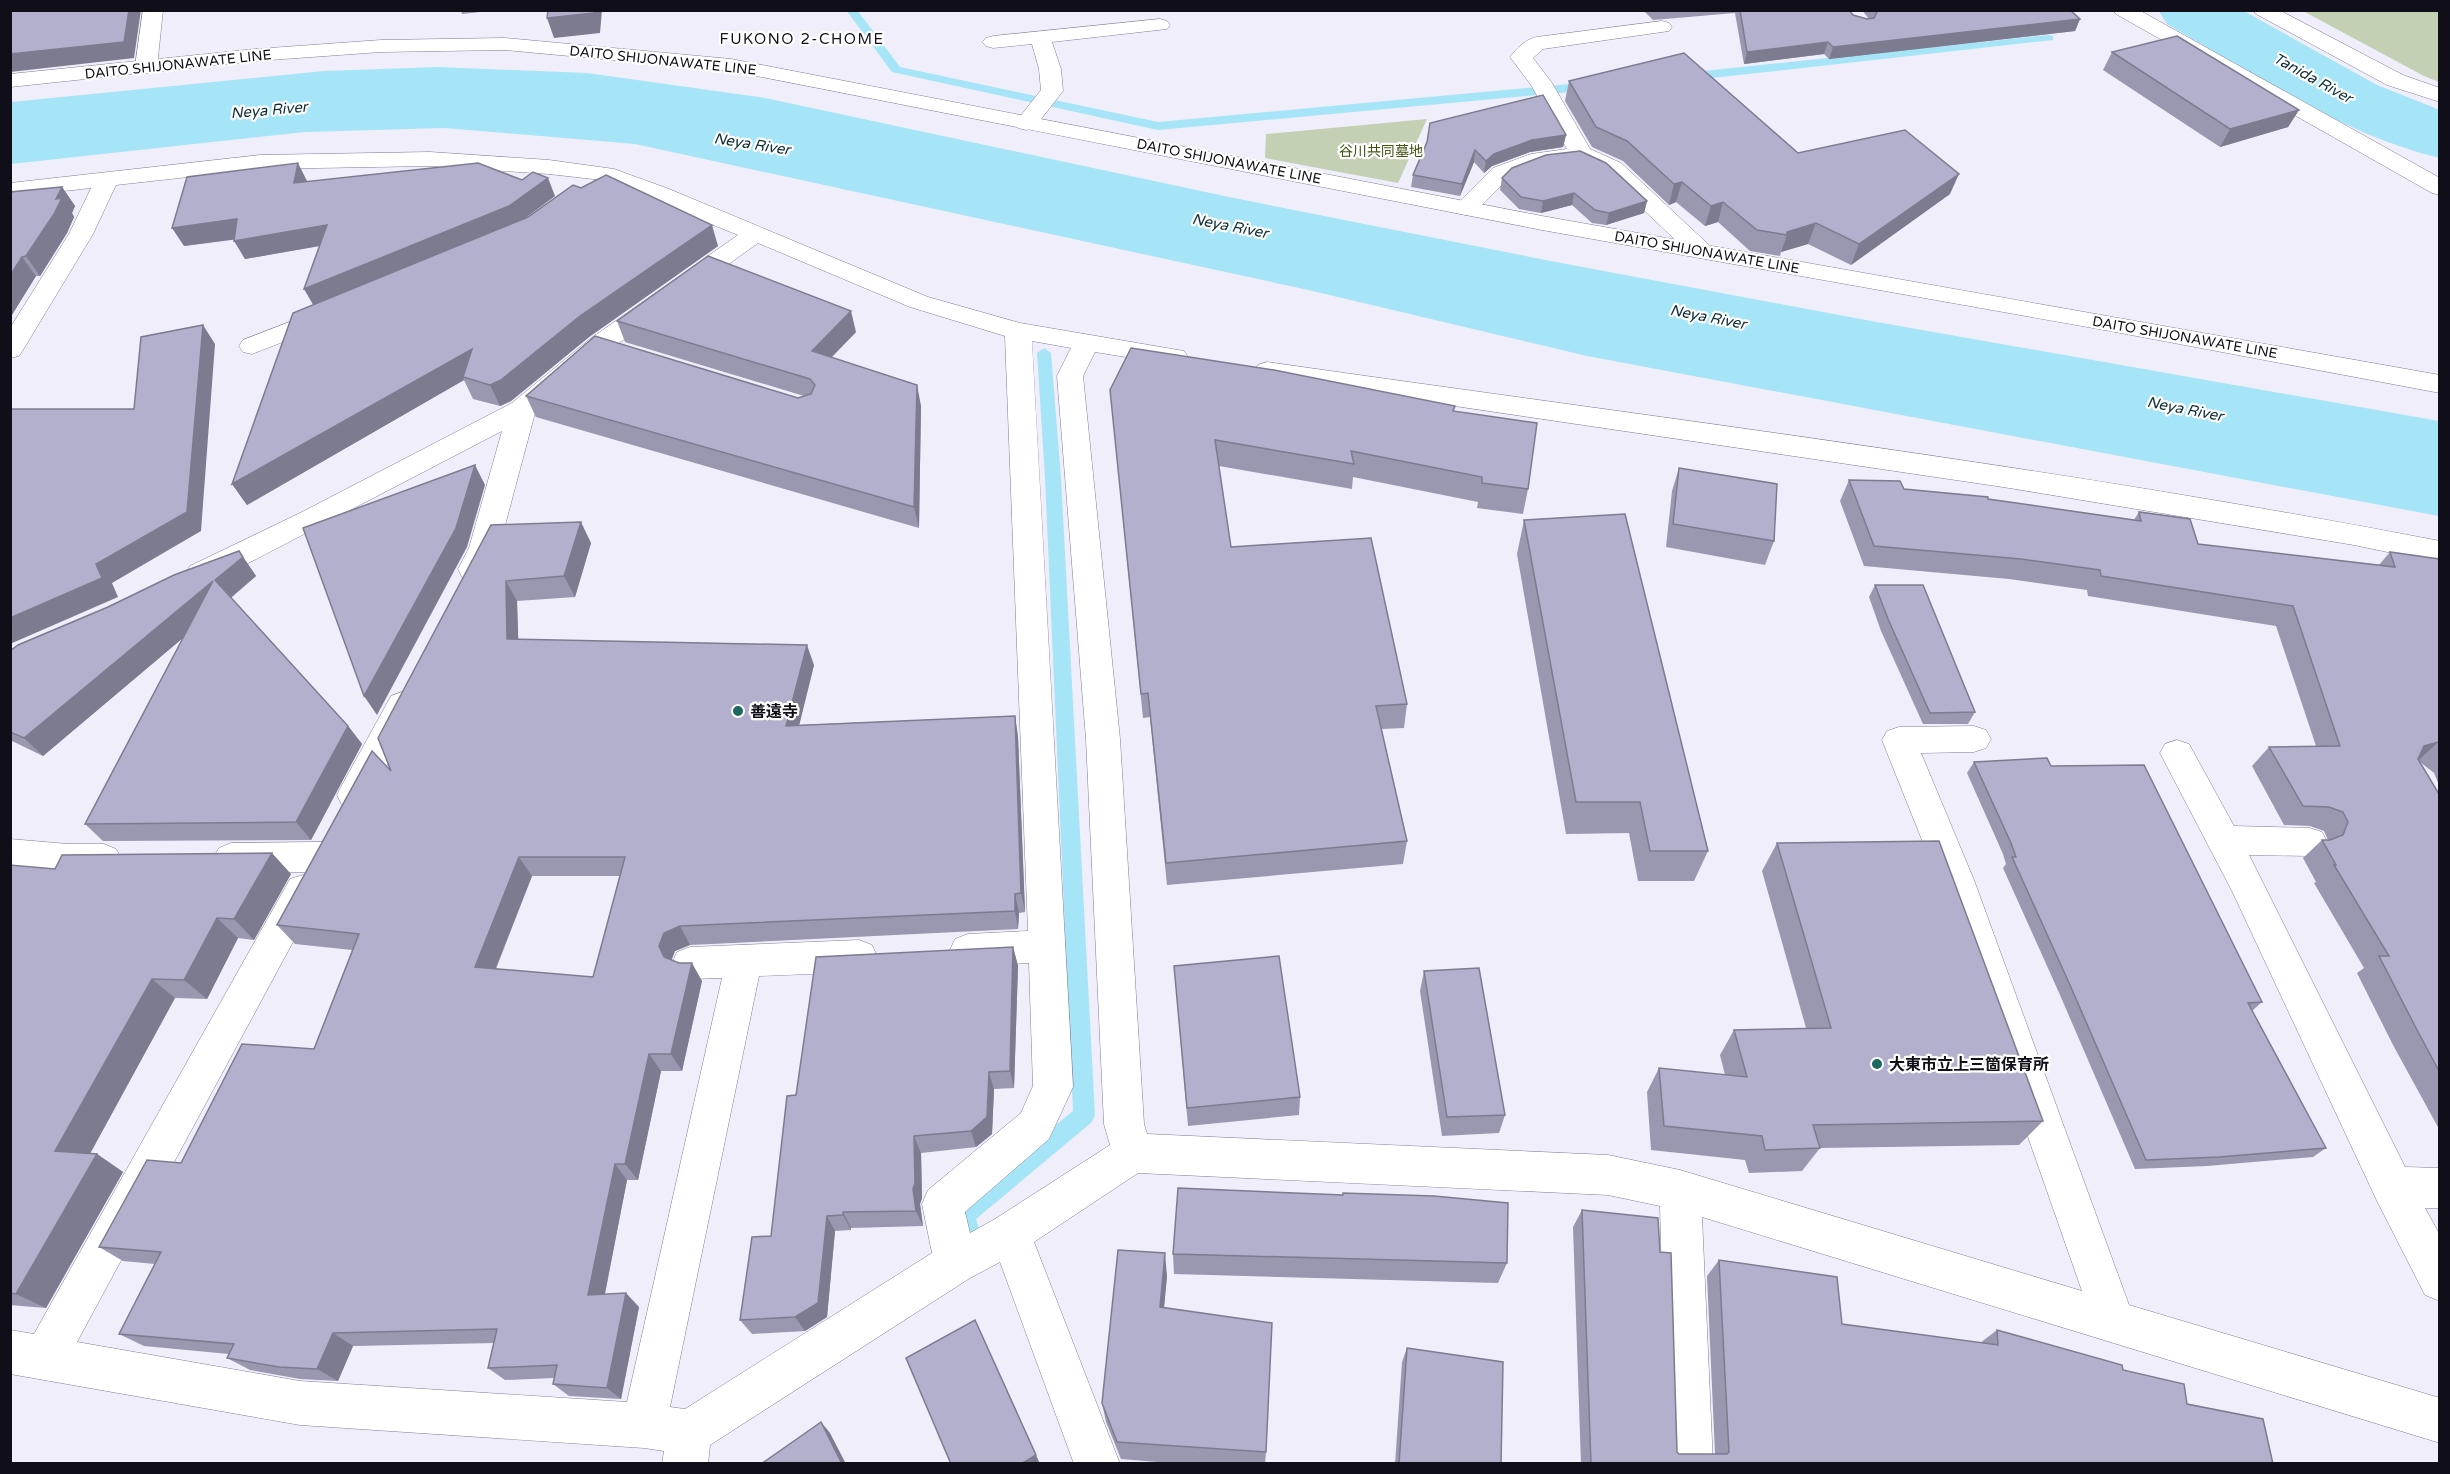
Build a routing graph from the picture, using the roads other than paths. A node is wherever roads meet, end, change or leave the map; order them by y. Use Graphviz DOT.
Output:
graph roads {
  1 [pos="153,10"];
  2 [pos="2123,10"];
  3 [pos="2263,10"];
  4 [pos="1160,25"];
  5 [pos="1662,27"];
  6 [pos="1040,38"];
  7 [pos="993,42"];
  8 [pos="146,67"];
  9 [pos="10,81"];
  10 [pos="2439,96"];
  11 [pos="1026,123"];
  12 [pos="1581,154"];
  13 [pos="606,174"];
  14 [pos="107,179"];
  15 [pos="2439,188"];
  16 [pos="10,190"];
  17 [pos="580,193"];
  18 [pos="1466,207"];
  19 [pos="756,233"];
  20 [pos="1700,250"];
  21 [pos="352,305"];
  22 [pos="1018,331"];
  23 [pos="1086,342"];
  24 [pos="599,345"];
  25 [pos="252,346"];
  26 [pos="10,350"];
  27 [pos="634,356"];
  28 [pos="1197,361"];
  29 [pos="1242,368"];
  30 [pos="2439,384"];
  31 [pos="522,409"];
  32 [pos="2439,552"];
  33 [pos="173,587"];
  34 [pos="457,600"];
  35 [pos="419,672"];
  36 [pos="1974,739"];
  37 [pos="2177,753"];
  38 [pos="2226,840"];
  39 [pos="2310,842"];
  40 [pos="10,854"];
  41 [pos="322,857"];
  42 [pos="195,858"];
  43 [pos="137,859"];
  44 [pos="1047,946"];
  45 [pos="744,962"];
  46 [pos="690,963"];
  47 [pos="1133,1153"];
  48 [pos="2391,1187"];
  49 [pos="2439,1188"];
  50 [pos="1680,1190"];
  51 [pos="1010,1233"];
  52 [pos="955,1263"];
  53 [pos="2439,1280"];
  54 [pos="2114,1322"];
  55 [pos="27,1355"];
  56 [pos="2439,1421"];
  57 [pos="644,1426"];
  58 [pos="687,1448"];
  59 [pos="1097,1464"];
  60 [pos="1690,1464"];
  1 -- 8 [label="street"];
  2 -- 15 [label="street"];
  3 -- 10 [label="street"];
  4 -- 6 [label="street"];
  5 -- 12 [label="street"];
  6 -- 7 [label="street"];
  6 -- 11 [label="street"];
  8 -- 9 [label="street, DAITO SHIJONAWATE LINE"];
  8 -- 11 [label="street, DAITO SHIJONAWATE LINE"];
  11 -- 18 [label="street, DAITO SHIJONAWATE LINE"];
  12 -- 18 [label="street"];
  12 -- 20 [label="street"];
  13 -- 14 [label="street"];
  13 -- 17 [label="street"];
  13 -- 19 [label="street"];
  14 -- 16 [label="street"];
  14 -- 26 [label="street"];
  18 -- 20 [label="street, DAITO SHIJONAWATE LINE"];
  19 -- 22 [label="street"];
  19 -- 24 [label="street"];
  20 -- 30 [label="street, DAITO SHIJONAWATE LINE"];
  21 -- 25 [label="street"];
  22 -- 23 [label="street"];
  22 -- 44 [label="street"];
  23 -- 28 [label="street"];
  23 -- 47 [label="street"];
  24 -- 27 [label="street"];
  24 -- 31 [label="street"];
  29 -- 32 [label="street"];
  31 -- 33 [label="street"];
  31 -- 34 [label="street"];
  35 -- 41 [label="street"];
  36 -- 54 [label="street"];
  37 -- 38 [label="street"];
  38 -- 39 [label="street"];
  38 -- 48 [label="street"];
  40 -- 43 [label="street"];
  41 -- 42 [label="street"];
  41 -- 55 [label="street"];
  44 -- 45 [label="street"];
  44 -- 52 [label="street"];
  45 -- 46 [label="street"];
  45 -- 57 [label="street"];
  47 -- 50 [label="street"];
  47 -- 51 [label="street"];
  48 -- 49 [label="street"];
  48 -- 53 [label="street"];
  50 -- 54 [label="street"];
  50 -- 60 [label="street"];
  51 -- 52 [label="street"];
  51 -- 59 [label="street"];
  52 -- 58 [label="street"];
  54 -- 56 [label="street"];
  55 -- 57 [label="street"];
  57 -- 58 [label="street"];
}
